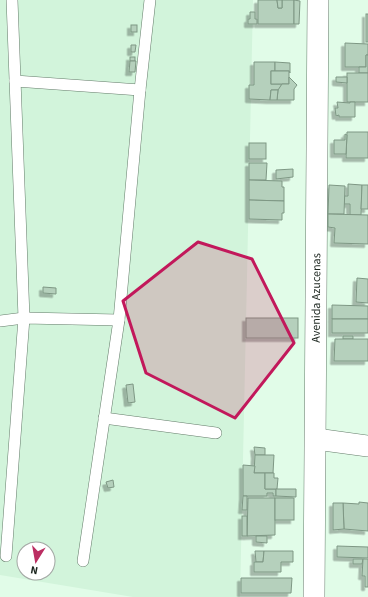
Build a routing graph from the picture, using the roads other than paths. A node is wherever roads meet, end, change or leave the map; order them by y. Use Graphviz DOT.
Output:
graph roads {
  1 [pos="12,0"];
  2 [pos="150,0"];
  3 [pos="318,0"];
  4 [pos="15,81"];
  5 [pos="140,90"];
  6 [pos="24,318"];
  7 [pos="119,320"];
  8 [pos="0,321"];
  9 [pos="104,418"];
  10 [pos="216,432"];
  11 [pos="316,439"];
  12 [pos="368,446"];
  13 [pos="6,556"];
  14 [pos="83,561"];
  15 [pos="314,597"];
  1 -- 4 [label="lane"];
  2 -- 5 [label="lane"];
  3 -- 11 [label="street, Avenida Azucenas"];
  4 -- 5 [label="lane"];
  4 -- 6 [label="lane"];
  5 -- 7 [label="lane"];
  6 -- 7 [label="lane"];
  6 -- 8 [label="lane"];
  6 -- 13 [label="lane"];
  7 -- 9 [label="lane"];
  9 -- 10 [label="lane"];
  9 -- 14 [label="lane"];
  11 -- 12 [label="street"];
  11 -- 15 [label="street, Avenida Azucenas"];
}
